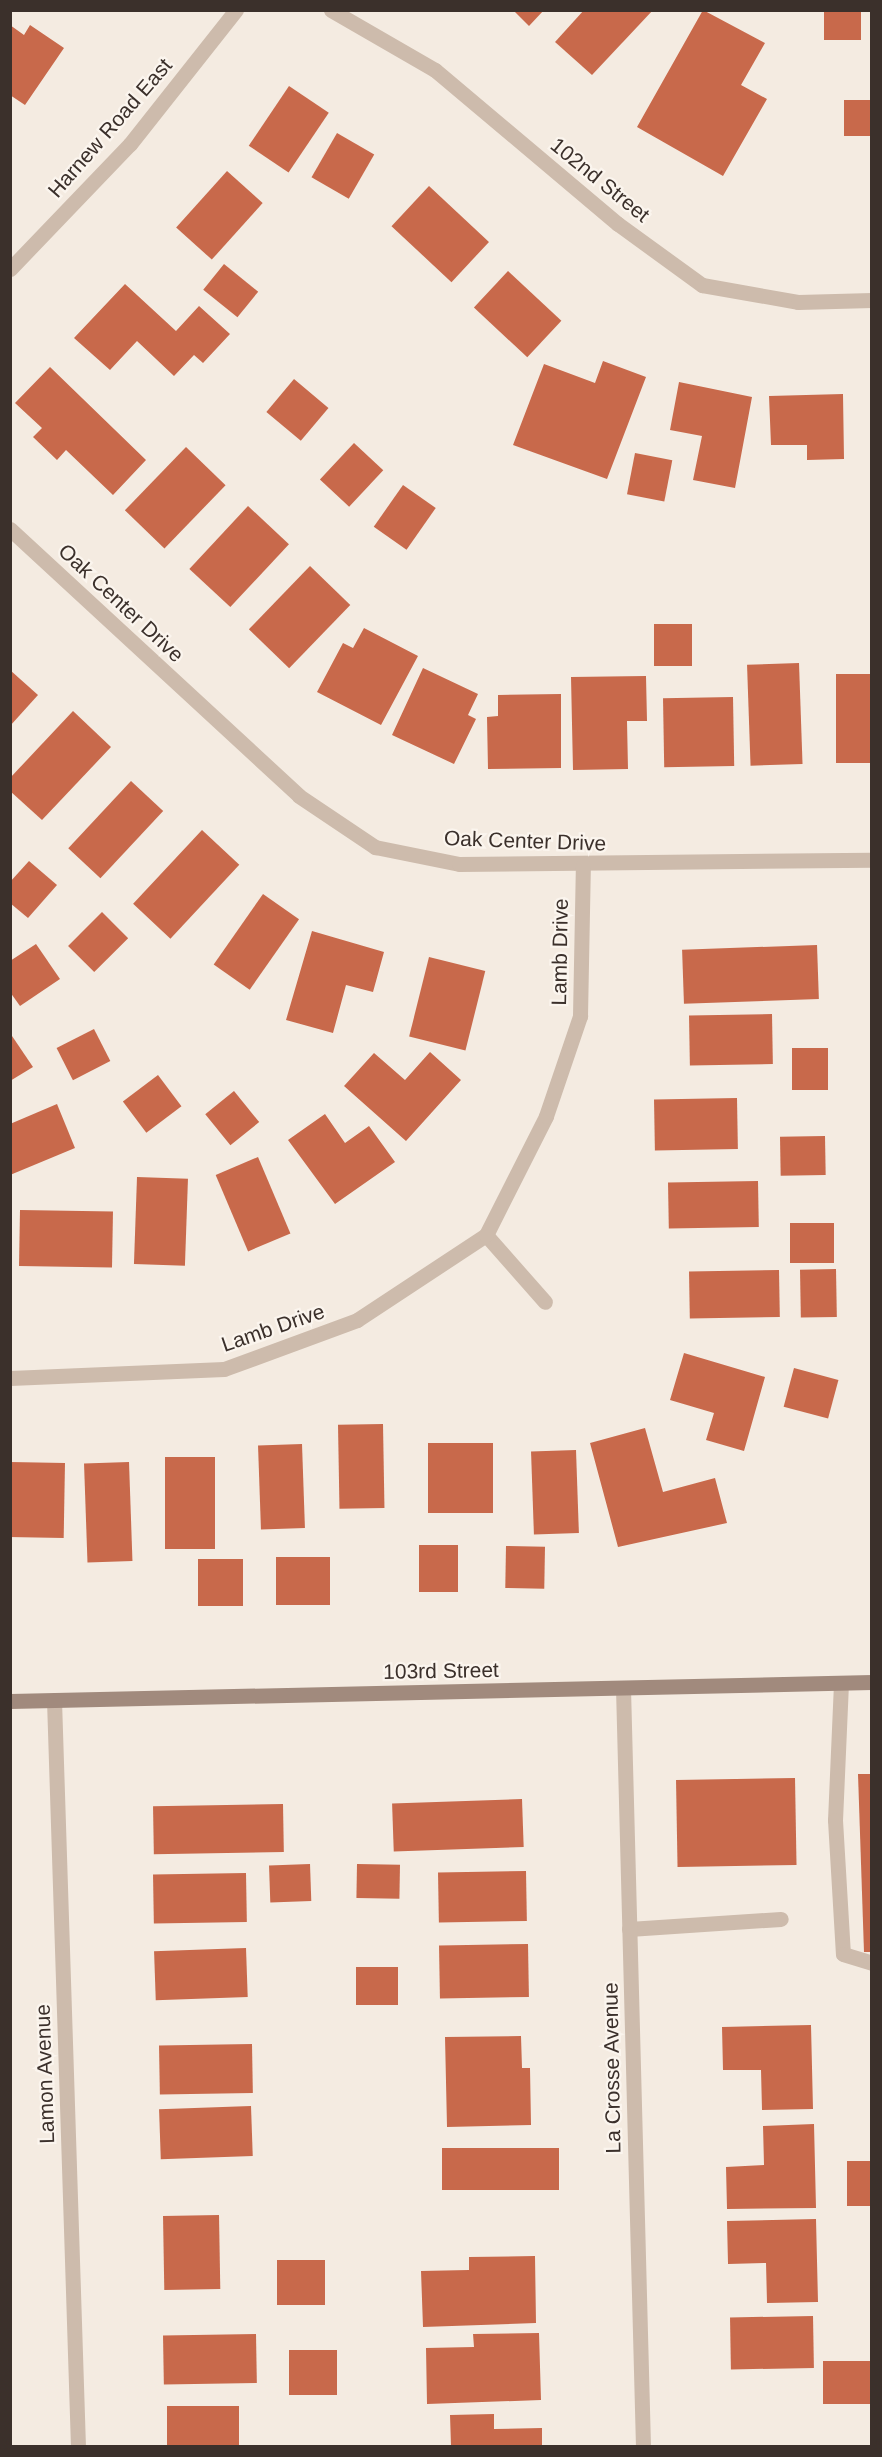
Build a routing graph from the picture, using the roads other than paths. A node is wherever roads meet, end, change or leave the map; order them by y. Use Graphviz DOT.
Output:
graph roads {
  1 [pos="236,10"];
  2 [pos="331,10"];
  3 [pos="10,269"];
  4 [pos="872,300"];
  5 [pos="10,529"];
  6 [pos="872,860"];
  7 [pos="583,866"];
  8 [pos="486,1235"];
  9 [pos="545,1302"];
  10 [pos="10,1378"];
  11 [pos="872,1682"];
  12 [pos="841,1683"];
  13 [pos="623,1688"];
  14 [pos="54,1700"];
  15 [pos="10,1701"];
  16 [pos="781,1919"];
  17 [pos="630,1929"];
  18 [pos="872,1963"];
  19 [pos="78,2446"];
  20 [pos="643,2446"];
  1 -- 3 [label="street, Harnew Road East"];
  2 -- 4 [label="street, 102nd Street"];
  5 -- 7 [label="street, Oak Center Drive"];
  6 -- 7 [label="street, Oak Center Drive"];
  7 -- 8 [label="street, Lamb Drive"];
  8 -- 9 [label="street"];
  8 -- 10 [label="street, Lamb Drive"];
  11 -- 12 [label="main road, 103rd Street"];
  12 -- 13 [label="main road, 103rd Street"];
  12 -- 18 [label="street"];
  13 -- 14 [label="main road, 103rd Street"];
  13 -- 17 [label="street, La Crosse Avenue"];
  14 -- 15 [label="main road, 103rd Street"];
  14 -- 19 [label="street, Lamon Avenue"];
  16 -- 17 [label="street"];
  17 -- 20 [label="street, La Crosse Avenue"];
}
